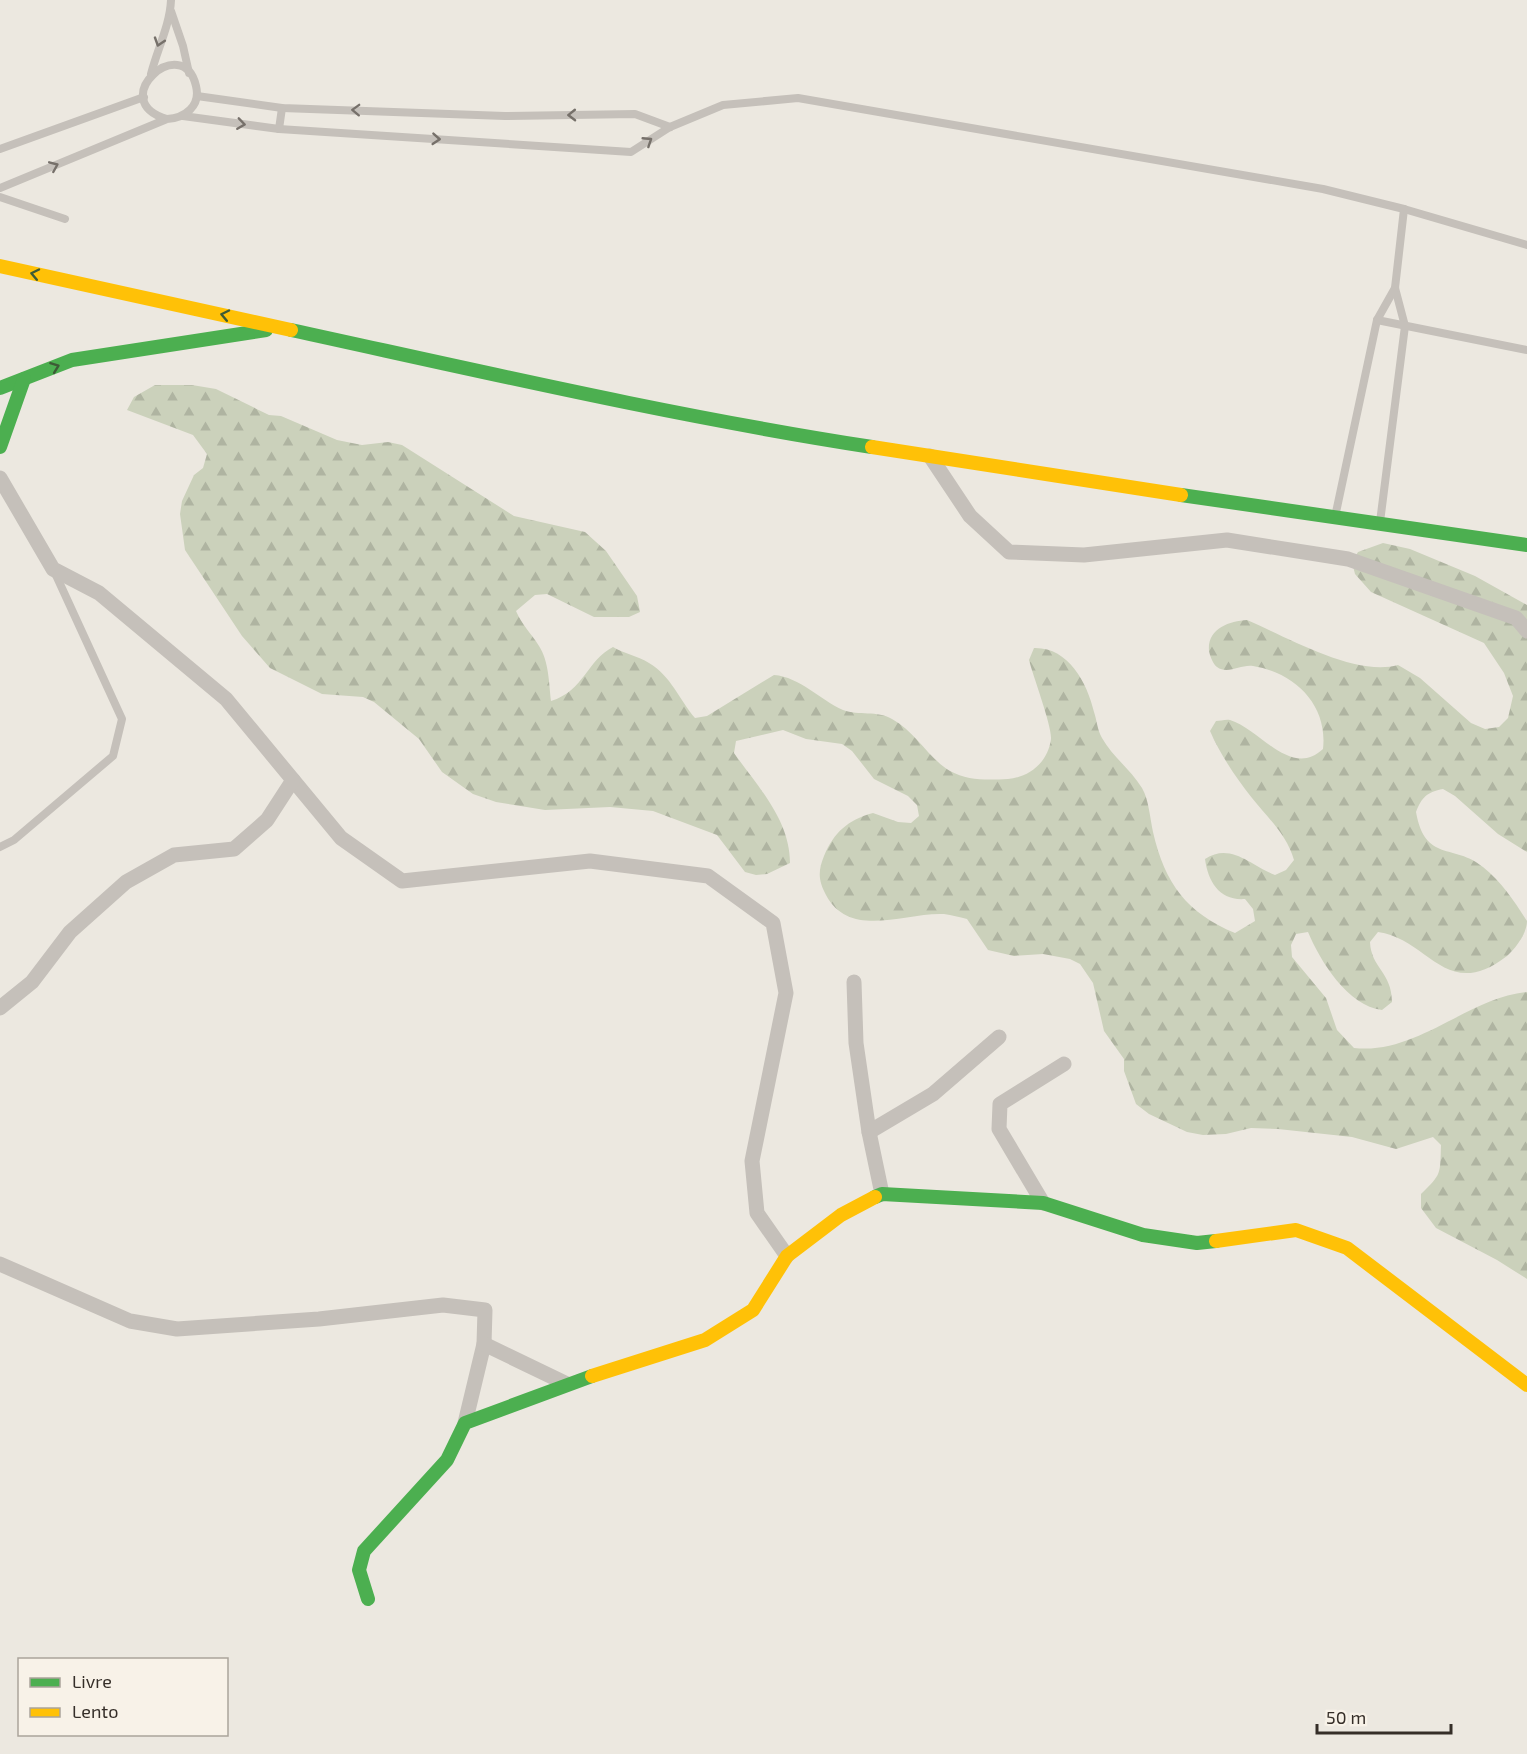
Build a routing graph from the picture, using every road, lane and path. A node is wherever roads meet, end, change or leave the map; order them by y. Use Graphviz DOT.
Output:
graph roads {
  1 [pos="171,0"];
  2 [pos="171,11"];
  3 [pos="189,73"];
  4 [pos="151,74"];
  5 [pos="197,96"];
  6 [pos="144,97"];
  7 [pos="282,108"];
  8 [pos="183,116"];
  9 [pos="167,119"];
  10 [pos="670,127"];
  11 [pos="279,129"];
  12 [pos="0,149"];
  13 [pos="0,188"];
  14 [pos="0,197"];
  15 [pos="1404,208"];
  16 [pos="65,219"];
  17 [pos="1527,245"];
  18 [pos="0,266"];
  19 [pos="1395,288"];
  20 [pos="1377,320"];
  21 [pos="1405,326"];
  22 [pos="282,328"];
  23 [pos="1527,350"];
  24 [pos="24,379"];
  25 [pos="0,388"];
  26 [pos="0,447"];
  27 [pos="930,456"];
  28 [pos="0,478"];
  29 [pos="1335,519"];
  30 [pos="1380,524"];
  31 [pos="1527,545"];
  32 [pos="53,569"];
  33 [pos="1527,631"];
  34 [pos="293,780"];
  35 [pos="0,847"];
  36 [pos="854,981"];
  37 [pos="0,1008"];
  38 [pos="999,1037"];
  39 [pos="1064,1064"];
  40 [pos="868,1132"];
  41 [pos="882,1194"];
  42 [pos="1042,1203"];
  43 [pos="787,1256"];
  44 [pos="0,1264"];
  45 [pos="484,1344"];
  46 [pos="567,1384"];
  47 [pos="1527,1385"];
  48 [pos="465,1423"];
  49 [pos="368,1599"];
  1 -- 2 [label="lane"];
  2 -- 3 [label="lane"];
  2 -- 4 [label="lane, one-way"];
  3 -- 4 [label="lane"];
  3 -- 5 [label="lane"];
  4 -- 6 [label="lane"];
  5 -- 7 [label="lane"];
  5 -- 8 [label="lane"];
  6 -- 9 [label="lane"];
  6 -- 12 [label="lane"];
  10 -- 7 [label="lane, one-way"];
  7 -- 11 [label="lane"];
  8 -- 9 [label="lane"];
  8 -- 11 [label="lane, one-way"];
  13 -- 9 [label="lane, one-way"];
  11 -- 10 [label="lane, one-way"];
  10 -- 15 [label="lane"];
  14 -- 16 [label="lane"];
  15 -- 17 [label="lane"];
  15 -- 19 [label="lane"];
  22 -- 18 [label="main road, one-way"];
  19 -- 20 [label="lane"];
  19 -- 21 [label="lane"];
  20 -- 21 [label="lane"];
  20 -- 29 [label="lane"];
  21 -- 23 [label="lane"];
  21 -- 30 [label="lane"];
  24 -- 22 [label="main road, one-way"];
  22 -- 27 [label="main road"];
  24 -- 25 [label="main road"];
  24 -- 26 [label="main road"];
  27 -- 29 [label="main road"];
  27 -- 33 [label="street"];
  28 -- 32 [label="street"];
  29 -- 30 [label="main road"];
  30 -- 31 [label="main road"];
  32 -- 34 [label="street"];
  32 -- 35 [label="lane"];
  34 -- 37 [label="street"];
  34 -- 43 [label="street"];
  36 -- 40 [label="street"];
  38 -- 40 [label="street"];
  39 -- 42 [label="street"];
  40 -- 41 [label="street"];
  41 -- 42 [label="main road"];
  41 -- 43 [label="main road"];
  42 -- 47 [label="main road"];
  43 -- 46 [label="main road"];
  44 -- 45 [label="street"];
  45 -- 46 [label="street"];
  45 -- 48 [label="street"];
  46 -- 48 [label="main road"];
  48 -- 49 [label="main road"];
}
